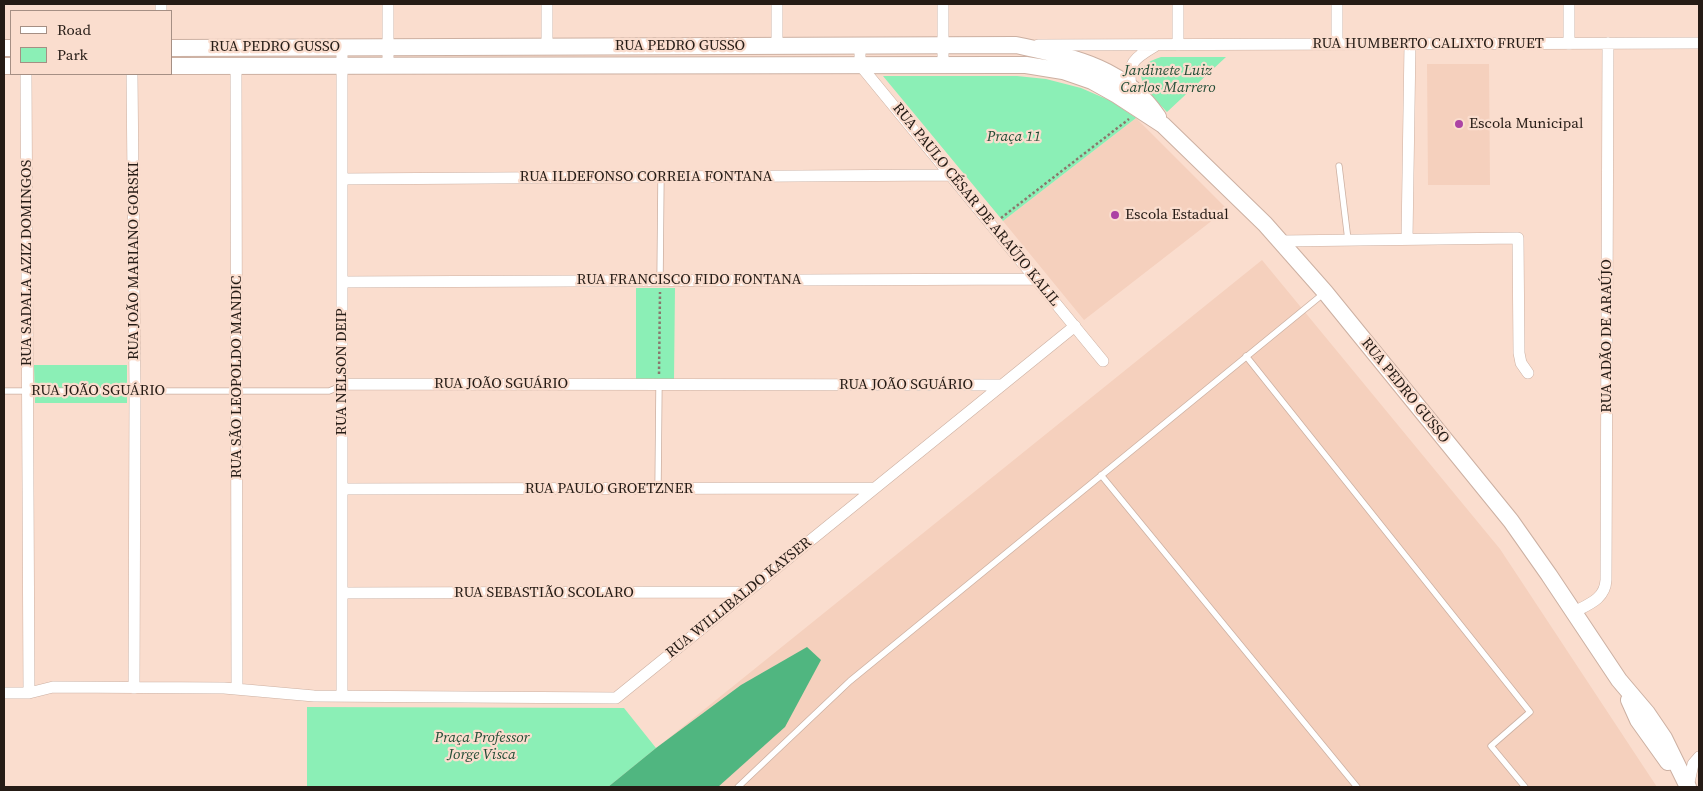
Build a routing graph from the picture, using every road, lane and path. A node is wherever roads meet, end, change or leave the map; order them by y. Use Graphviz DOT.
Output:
graph roads {
  1 [pos="388,4"];
  2 [pos="547,4"];
  3 [pos="777,4"];
  4 [pos="943,4"];
  5 [pos="1178,4"];
  6 [pos="1337,4"];
  7 [pos="1569,4"];
  8 [pos="1699,43"];
  9 [pos="1337,44"];
  10 [pos="1410,44"];
  11 [pos="1569,44"];
  12 [pos="1608,44"];
  13 [pos="943,45"];
  14 [pos="1016,45"];
  15 [pos="1156,45"];
  16 [pos="1178,45"];
  17 [pos="547,46"];
  18 [pos="778,46"];
  19 [pos="860,46"];
  20 [pos="342,47"];
  21 [pos="388,47"];
  22 [pos="172,48"];
  23 [pos="860,65"];
  24 [pos="943,65"];
  25 [pos="172,66"];
  26 [pos="236,66"];
  27 [pos="342,66"];
  28 [pos="388,66"];
  29 [pos="26,75"];
  30 [pos="132,75"];
  31 [pos="1131,87"];
  32 [pos="1141,110"];
  33 [pos="1163,125"];
  34 [pos="1339,166"];
  35 [pos="951,175"];
  36 [pos="661,177"];
  37 [pos="342,179"];
  38 [pos="992,225"];
  39 [pos="1407,239"];
  40 [pos="1348,240"];
  41 [pos="1282,241"];
  42 [pos="1036,279"];
  43 [pos="660,280"];
  44 [pos="342,282"];
  45 [pos="1325,292"];
  46 [pos="1074,326"];
  47 [pos="1246,356"];
  48 [pos="1103,361"];
  49 [pos="1528,373"];
  50 [pos="342,384"];
  51 [pos="659,385"];
  52 [pos="1001,385"];
  53 [pos="4,391"];
  54 [pos="28,391"];
  55 [pos="135,391"];
  56 [pos="236,392"];
  57 [pos="1101,475"];
  58 [pos="658,488"];
  59 [pos="875,488"];
  60 [pos="342,490"];
  61 [pos="746,592"];
  62 [pos="342,594"];
  63 [pos="1574,612"];
  64 [pos="134,688"];
  65 [pos="237,689"];
  66 [pos="29,693"];
  67 [pos="4,694"];
  68 [pos="342,696"];
  69 [pos="1699,757"];
  70 [pos="738,787"];
  71 [pos="1357,787"];
  72 [pos="1525,787"];
  73 [pos="1688,787"];
  1 -- 21 [label="street"];
  2 -- 17 [label="street"];
  3 -- 18 [label="street"];
  4 -- 13 [label="street"];
  5 -- 16 [label="street"];
  6 -- 9 [label="street"];
  7 -- 11 [label="street"];
  8 -- 12 [label="street, RUA HUMBERTO CALIXTO FRUET"];
  9 -- 10 [label="street, RUA HUMBERTO CALIXTO FRUET"];
  9 -- 16 [label="street, RUA HUMBERTO CALIXTO FRUET"];
  10 -- 11 [label="street, RUA HUMBERTO CALIXTO FRUET"];
  10 -- 39 [label="street"];
  11 -- 12 [label="street, RUA HUMBERTO CALIXTO FRUET"];
  12 -- 63 [label="street, RUA ADÃO DE ARAÚJO"];
  13 -- 14 [label="main road, RUA PEDRO GUSSO"];
  13 -- 19 [label="main road, RUA PEDRO GUSSO"];
  13 -- 24 [label="street"];
  14 -- 15 [label="street, RUA HUMBERTO CALIXTO FRUET"];
  14 -- 31 [label="main road, RUA PEDRO GUSSO"];
  15 -- 16 [label="street, RUA HUMBERTO CALIXTO FRUET"];
  15 -- 31 [label="street"];
  17 -- 18 [label="main road, RUA PEDRO GUSSO"];
  17 -- 21 [label="main road, RUA PEDRO GUSSO"];
  18 -- 19 [label="main road, RUA PEDRO GUSSO"];
  19 -- 23 [label="street"];
  20 -- 21 [label="main road, RUA PEDRO GUSSO"];
  20 -- 22 [label="main road, RUA PEDRO GUSSO"];
  20 -- 27 [label="street, RUA NELSON DEIP"];
  21 -- 28 [label="street"];
  23 -- 24 [label="main road, RUA PEDRO GUSSO"];
  23 -- 28 [label="main road, RUA PEDRO GUSSO"];
  23 -- 35 [label="street, RUA PAULO CÉSAR DE ARAÚJO KALIL"];
  24 -- 32 [label="main road, RUA PEDRO GUSSO"];
  25 -- 26 [label="main road, RUA PEDRO GUSSO"];
  26 -- 27 [label="main road, RUA PEDRO GUSSO"];
  26 -- 56 [label="street, RUA SÃO LEOPOLDO MANDIC"];
  27 -- 28 [label="main road, RUA PEDRO GUSSO"];
  27 -- 37 [label="street, RUA NELSON DEIP"];
  29 -- 54 [label="street, RUA SADALA AZIZ DOMINGOS"];
  30 -- 55 [label="street, RUA JOÃO MARIANO GORSKI"];
  31 -- 33 [label="main road, RUA PEDRO GUSSO"];
  32 -- 33 [label="main road, RUA PEDRO GUSSO"];
  32 -- 38 [label="path"];
  33 -- 41 [label="main road, RUA PEDRO GUSSO"];
  34 -- 40 [label="lane"];
  35 -- 36 [label="street, RUA ILDEFONSO CORREIA FONTANA"];
  35 -- 38 [label="street, RUA PAULO CÉSAR DE ARAÚJO KALIL"];
  36 -- 37 [label="street, RUA ILDEFONSO CORREIA FONTANA"];
  36 -- 43 [label="lane"];
  37 -- 44 [label="street, RUA NELSON DEIP"];
  38 -- 42 [label="street, RUA PAULO CÉSAR DE ARAÚJO KALIL"];
  39 -- 40 [label="street"];
  39 -- 49 [label="street"];
  40 -- 41 [label="street"];
  41 -- 45 [label="main road, RUA PEDRO GUSSO"];
  42 -- 43 [label="street, RUA FRANCISCO FIDO FONTANA"];
  42 -- 46 [label="street, RUA PAULO CÉSAR DE ARAÚJO KALIL"];
  43 -- 44 [label="street, RUA FRANCISCO FIDO FONTANA"];
  43 -- 51 [label="path"];
  44 -- 50 [label="street, RUA NELSON DEIP"];
  45 -- 47 [label="lane"];
  45 -- 63 [label="main road, RUA PEDRO GUSSO"];
  46 -- 48 [label="street, RUA PAULO CÉSAR DE ARAÚJO KALIL"];
  46 -- 52 [label="street, RUA WILLIBALDO KAYSER"];
  47 -- 57 [label="lane"];
  47 -- 72 [label="lane"];
  50 -- 51 [label="street, RUA JOÃO SGUÁRIO"];
  50 -- 56 [label="lane, RUA JOÃO SGUÁRIO"];
  50 -- 60 [label="street, RUA NELSON DEIP"];
  51 -- 52 [label="street, RUA JOÃO SGUÁRIO"];
  51 -- 58 [label="lane"];
  52 -- 59 [label="street, RUA WILLIBALDO KAYSER"];
  53 -- 54 [label="lane, RUA JOÃO SGUÁRIO"];
  54 -- 55 [label="lane, RUA JOÃO SGUÁRIO"];
  54 -- 66 [label="street, RUA SADALA AZIZ DOMINGOS"];
  55 -- 56 [label="lane, RUA JOÃO SGUÁRIO"];
  55 -- 64 [label="street, RUA JOÃO MARIANO GORSKI"];
  56 -- 65 [label="street, RUA SÃO LEOPOLDO MANDIC"];
  57 -- 70 [label="lane"];
  57 -- 71 [label="lane"];
  58 -- 59 [label="street, RUA PAULO GROETZNER"];
  58 -- 60 [label="street, RUA PAULO GROETZNER"];
  59 -- 61 [label="street, RUA WILLIBALDO KAYSER"];
  60 -- 62 [label="street, RUA NELSON DEIP"];
  61 -- 62 [label="street, RUA SEBASTIÃO SCOLARO"];
  61 -- 68 [label="street, RUA WILLIBALDO KAYSER"];
  62 -- 68 [label="street, RUA NELSON DEIP"];
  63 -- 73 [label="main road, RUA PEDRO GUSSO"];
  64 -- 65 [label="street, RUA WILLIBALDO KAYSER"];
  64 -- 66 [label="street, RUA WILLIBALDO KAYSER"];
  65 -- 68 [label="street, RUA WILLIBALDO KAYSER"];
  66 -- 67 [label="street, RUA WILLIBALDO KAYSER"];
  69 -- 73 [label="street"];
}
